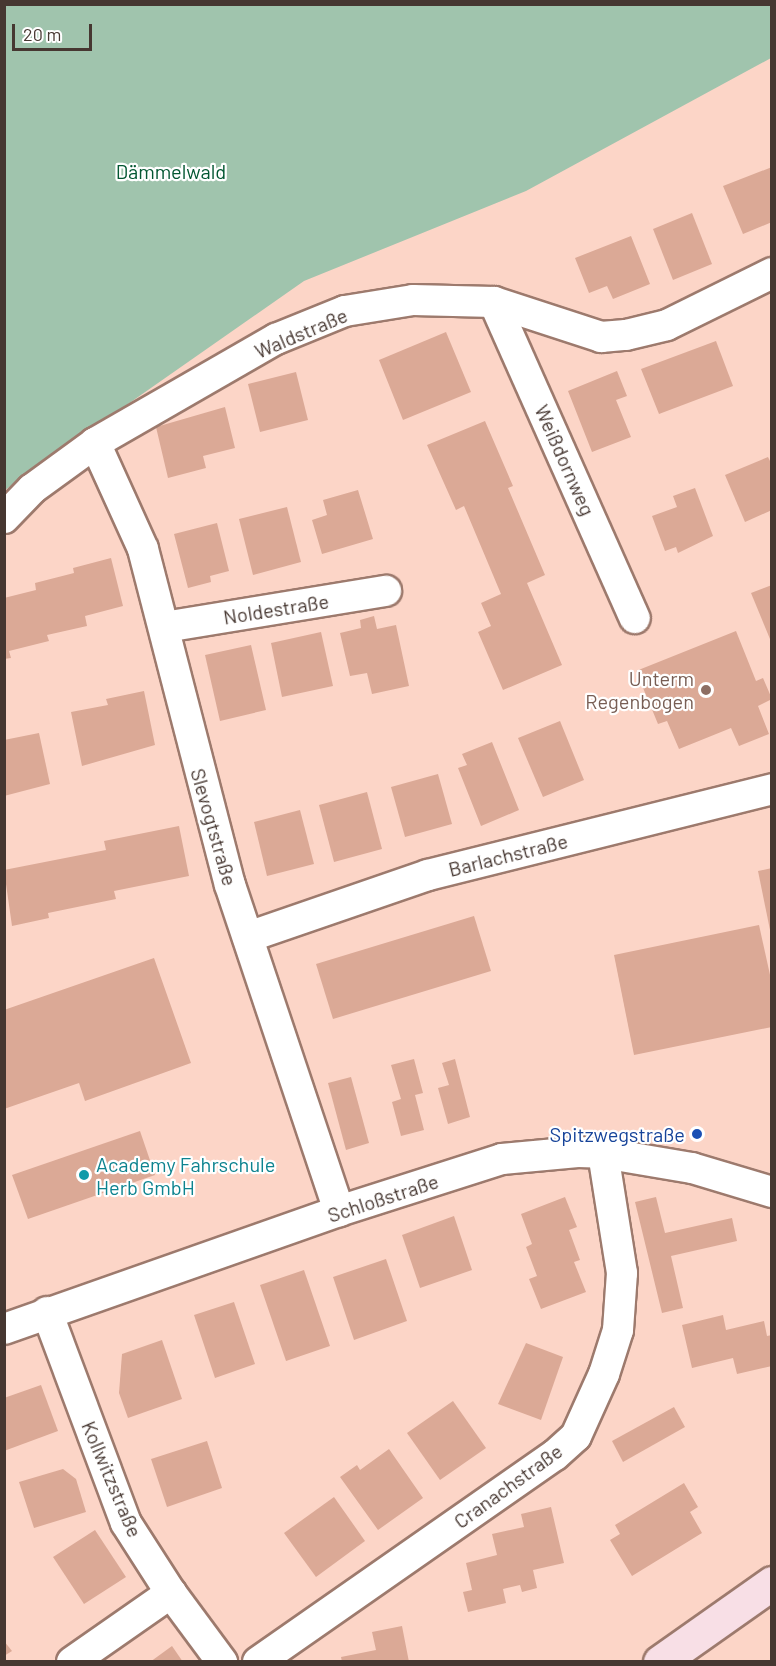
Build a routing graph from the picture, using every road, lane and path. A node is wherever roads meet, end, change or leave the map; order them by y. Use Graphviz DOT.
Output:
graph roads {
  1 [pos="771,273"];
  2 [pos="494,302"];
  3 [pos="95,443"];
  4 [pos="4,518"];
  5 [pos="386,591"];
  6 [pos="636,618"];
  7 [pos="165,627"];
  8 [pos="771,789"];
  9 [pos="248,937"];
  10 [pos="603,1153"];
  11 [pos="771,1192"];
  12 [pos="339,1211"];
  13 [pos="47,1312"];
  14 [pos="6,1323"];
  15 [pos="771,1583"];
  16 [pos="171,1593"];
  17 [pos="72,1662"];
  18 [pos="222,1662"];
  19 [pos="258,1662"];
  20 [pos="660,1662"];
  1 -- 2 [label="street, Waldstraße"];
  2 -- 3 [label="street, Waldstraße"];
  2 -- 6 [label="street, Weißdornweg"];
  3 -- 4 [label="street, Waldstraße"];
  3 -- 7 [label="street, Slevogtstraße"];
  5 -- 7 [label="street, Noldestraße"];
  7 -- 9 [label="street, Slevogtstraße"];
  8 -- 9 [label="street, Barlachstraße"];
  9 -- 12 [label="street, Slevogtstraße"];
  10 -- 11 [label="street, Schloßstraße"];
  10 -- 12 [label="street, Schloßstraße"];
  10 -- 19 [label="street, Cranachstraße"];
  12 -- 13 [label="street, Schloßstraße"];
  13 -- 14 [label="street, Schloßstraße"];
  13 -- 16 [label="street, Kollwitzstraße"];
  15 -- 20 [label="main road"];
  16 -- 17 [label="street"];
  16 -- 18 [label="street, Kollwitzstraße"];
}
